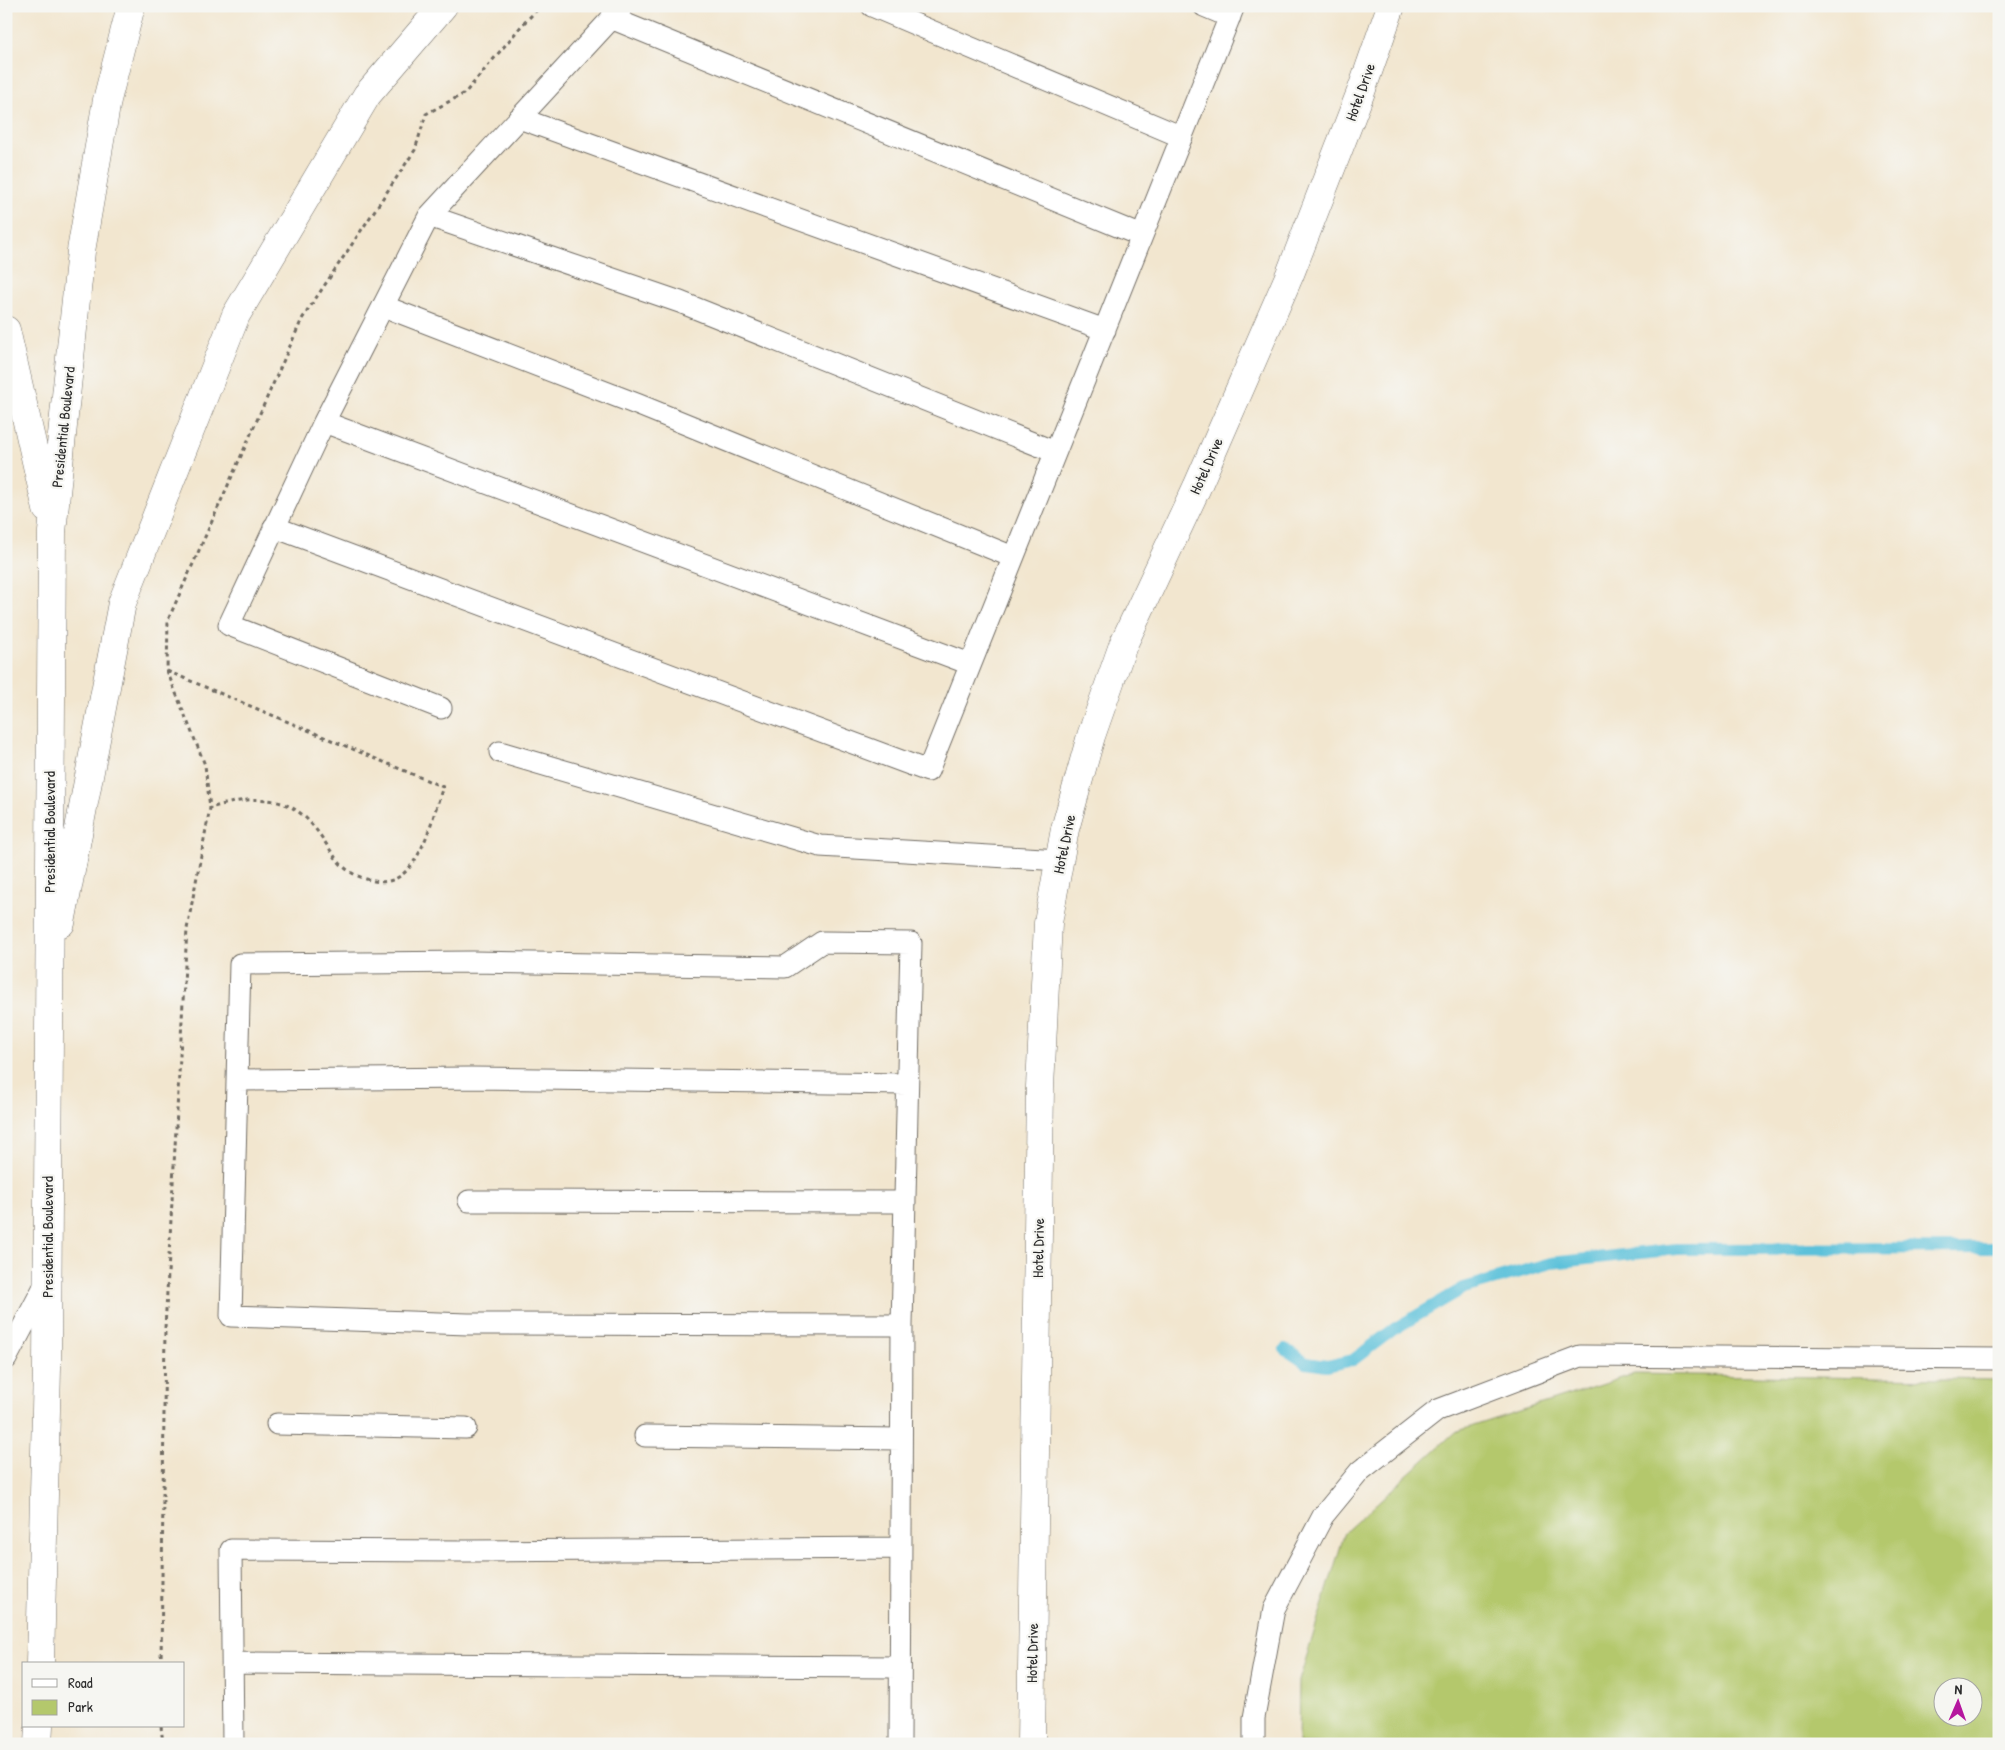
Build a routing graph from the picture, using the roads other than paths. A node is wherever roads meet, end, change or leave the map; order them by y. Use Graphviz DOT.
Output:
graph roads {
  1 [pos="132,6"];
  2 [pos="443,6"];
  3 [pos="872,6"];
  4 [pos="1204,6"];
  5 [pos="1391,6"];
  6 [pos="617,12"];
  7 [pos="1232,12"];
  8 [pos="519,118"];
  9 [pos="1182,137"];
  10 [pos="429,216"];
  11 [pos="1142,236"];
  12 [pos="383,306"];
  13 [pos="6,330"];
  14 [pos="1104,330"];
  15 [pos="324,422"];
  16 [pos="1055,452"];
  17 [pos="274,527"];
  18 [pos="52,532"];
  19 [pos="1013,557"];
  20 [pos="970,664"];
  21 [pos="442,708"];
  22 [pos="500,752"];
  23 [pos="1060,860"];
  24 [pos="48,993"];
  25 [pos="237,1080"];
  26 [pos="907,1084"];
  27 [pos="469,1201"];
  28 [pos="905,1202"];
  29 [pos="47,1281"];
  30 [pos="902,1325"];
  31 [pos="6,1359"];
  32 [pos="1999,1359"];
  33 [pos="277,1424"];
  34 [pos="466,1428"];
  35 [pos="645,1436"];
  36 [pos="901,1439"];
  37 [pos="900,1548"];
  38 [pos="40,1662"];
  39 [pos="232,1663"];
  40 [pos="900,1667"];
  41 [pos="39,1728"];
  42 [pos="38,1744"];
  43 [pos="233,1744"];
  44 [pos="900,1744"];
  45 [pos="1031,1744"];
  46 [pos="1254,1744"];
  1 -- 18 [label="main road, Presidential Boulevard"];
  2 -- 24 [label="main road"];
  3 -- 9 [label="lane"];
  4 -- 7 [label="lane"];
  5 -- 23 [label="main road, Hotel Drive"];
  6 -- 8 [label="lane"];
  6 -- 11 [label="lane"];
  7 -- 9 [label="lane"];
  8 -- 10 [label="lane"];
  8 -- 14 [label="lane"];
  9 -- 11 [label="lane"];
  10 -- 12 [label="lane"];
  10 -- 16 [label="lane"];
  11 -- 14 [label="lane"];
  12 -- 15 [label="lane"];
  12 -- 19 [label="lane"];
  13 -- 18 [label="main road"];
  14 -- 16 [label="lane"];
  15 -- 17 [label="lane"];
  15 -- 20 [label="lane"];
  16 -- 19 [label="lane"];
  17 -- 20 [label="lane"];
  17 -- 21 [label="lane"];
  18 -- 24 [label="main road, Presidential Boulevard"];
  19 -- 20 [label="lane"];
  22 -- 23 [label="lane"];
  23 -- 45 [label="main road, Hotel Drive"];
  24 -- 29 [label="main road, Presidential Boulevard"];
  25 -- 26 [label="lane"];
  25 -- 26 [label="lane"];
  25 -- 30 [label="lane"];
  26 -- 28 [label="lane"];
  27 -- 28 [label="lane"];
  28 -- 30 [label="lane"];
  29 -- 31 [label="lane"];
  29 -- 38 [label="main road, Presidential Boulevard"];
  30 -- 36 [label="lane"];
  32 -- 46 [label="lane"];
  33 -- 34 [label="lane"];
  35 -- 36 [label="lane"];
  36 -- 37 [label="lane"];
  37 -- 39 [label="lane"];
  37 -- 40 [label="lane"];
  39 -- 40 [label="lane"];
  39 -- 43 [label="lane"];
  40 -- 44 [label="lane"];
  41 -- 42 [label="main road"];
}
